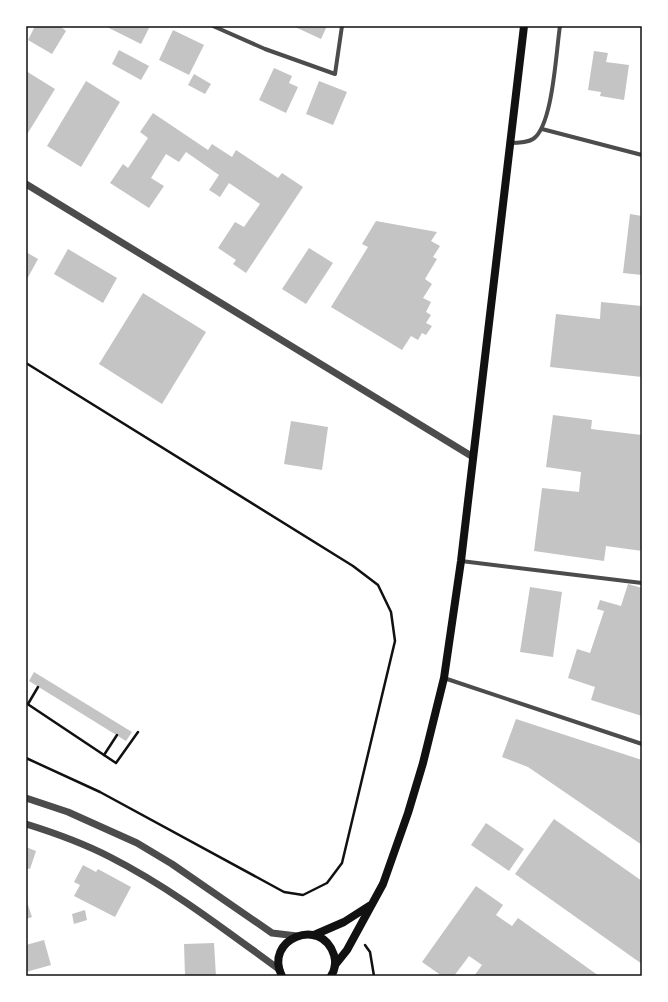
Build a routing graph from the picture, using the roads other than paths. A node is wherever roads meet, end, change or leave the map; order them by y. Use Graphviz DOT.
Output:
graph roads {
  1 [pos="213,26"];
  2 [pos="342,26"];
  3 [pos="524,26"];
  4 [pos="560,26"];
  5 [pos="542,129"];
  6 [pos="509,143"];
  7 [pos="642,155"];
  8 [pos="26,184"];
  9 [pos="473,457"];
  10 [pos="461,561"];
  11 [pos="642,583"];
  12 [pos="444,678"];
  13 [pos="642,744"];
  14 [pos="26,798"];
  15 [pos="26,824"];
  16 [pos="370,905"];
  17 [pos="314,935"];
  18 [pos="297,936"];
  19 [pos="335,972"];
  20 [pos="281,973"];
  1 -- 2 [label="street"];
  3 -- 6 [label="main road"];
  4 -- 5 [label="street"];
  5 -- 6 [label="street"];
  5 -- 7 [label="street"];
  6 -- 9 [label="main road"];
  8 -- 9 [label="street"];
  9 -- 10 [label="main road"];
  10 -- 11 [label="street"];
  10 -- 12 [label="main road"];
  12 -- 13 [label="street"];
  12 -- 16 [label="main road"];
  14 -- 18 [label="street"];
  15 -- 20 [label="street"];
  16 -- 17 [label="main road"];
  16 -- 19 [label="main road"];
  17 -- 18 [label="main road"];
  17 -- 19 [label="main road"];
  18 -- 20 [label="main road"];
}
